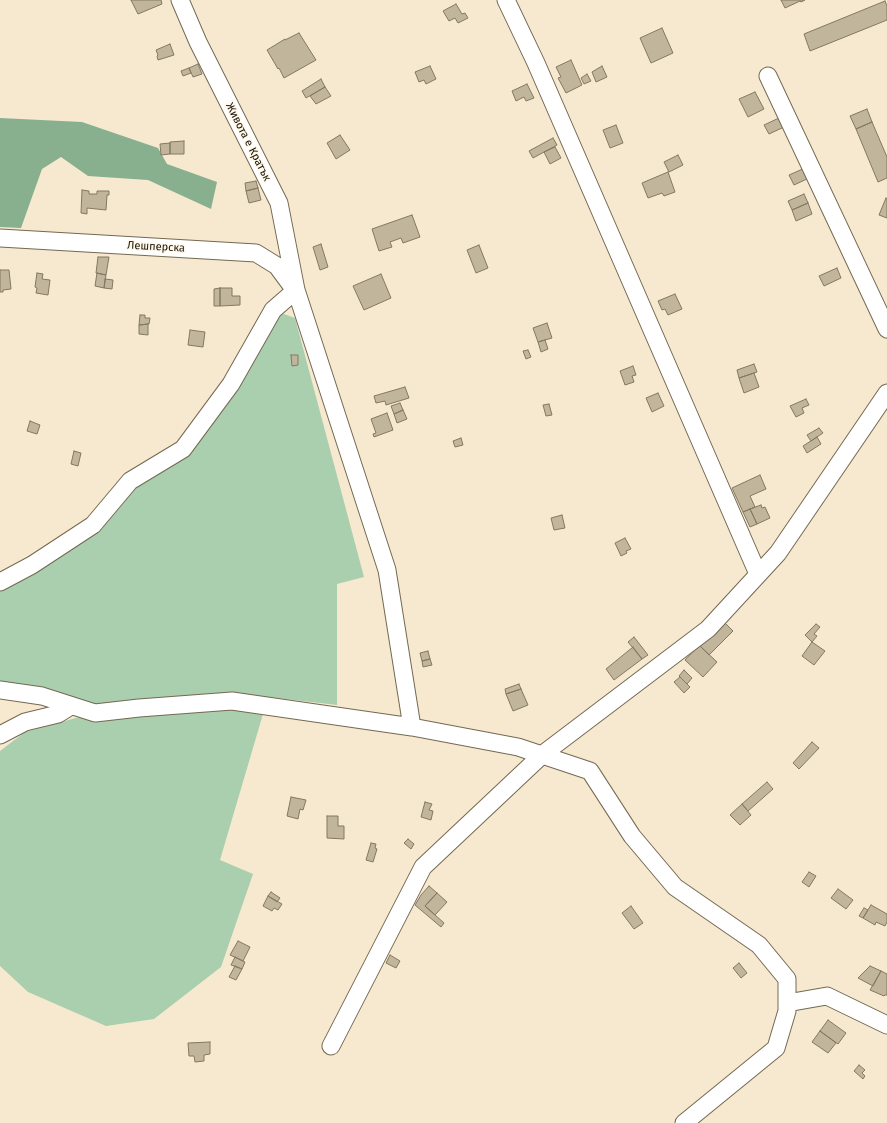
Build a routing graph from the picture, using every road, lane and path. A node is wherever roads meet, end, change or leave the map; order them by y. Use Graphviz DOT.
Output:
graph roads {
  1 [pos="180,0"];
  2 [pos="506,0"];
  3 [pos="768,76"];
  4 [pos="0,238"];
  5 [pos="296,290"];
  6 [pos="887,329"];
  7 [pos="887,393"];
  8 [pos="758,574"];
  9 [pos="0,582"];
  10 [pos="0,690"];
  11 [pos="71,706"];
  12 [pos="412,727"];
  13 [pos="0,735"];
  14 [pos="543,754"];
  15 [pos="787,1003"];
  16 [pos="887,1025"];
  17 [pos="331,1046"];
  18 [pos="684,1123"];
  1 -- 5 [label="street, Живота е Кратък"];
  2 -- 8 [label="street"];
  3 -- 6 [label="street"];
  4 -- 5 [label="street, Лешперска"];
  5 -- 9 [label="street"];
  5 -- 12 [label="street"];
  7 -- 8 [label="street"];
  8 -- 14 [label="street"];
  10 -- 11 [label="street"];
  11 -- 12 [label="street"];
  11 -- 13 [label="street"];
  12 -- 14 [label="street"];
  14 -- 15 [label="street"];
  14 -- 17 [label="street"];
  15 -- 16 [label="street"];
  15 -- 18 [label="street"];
}
